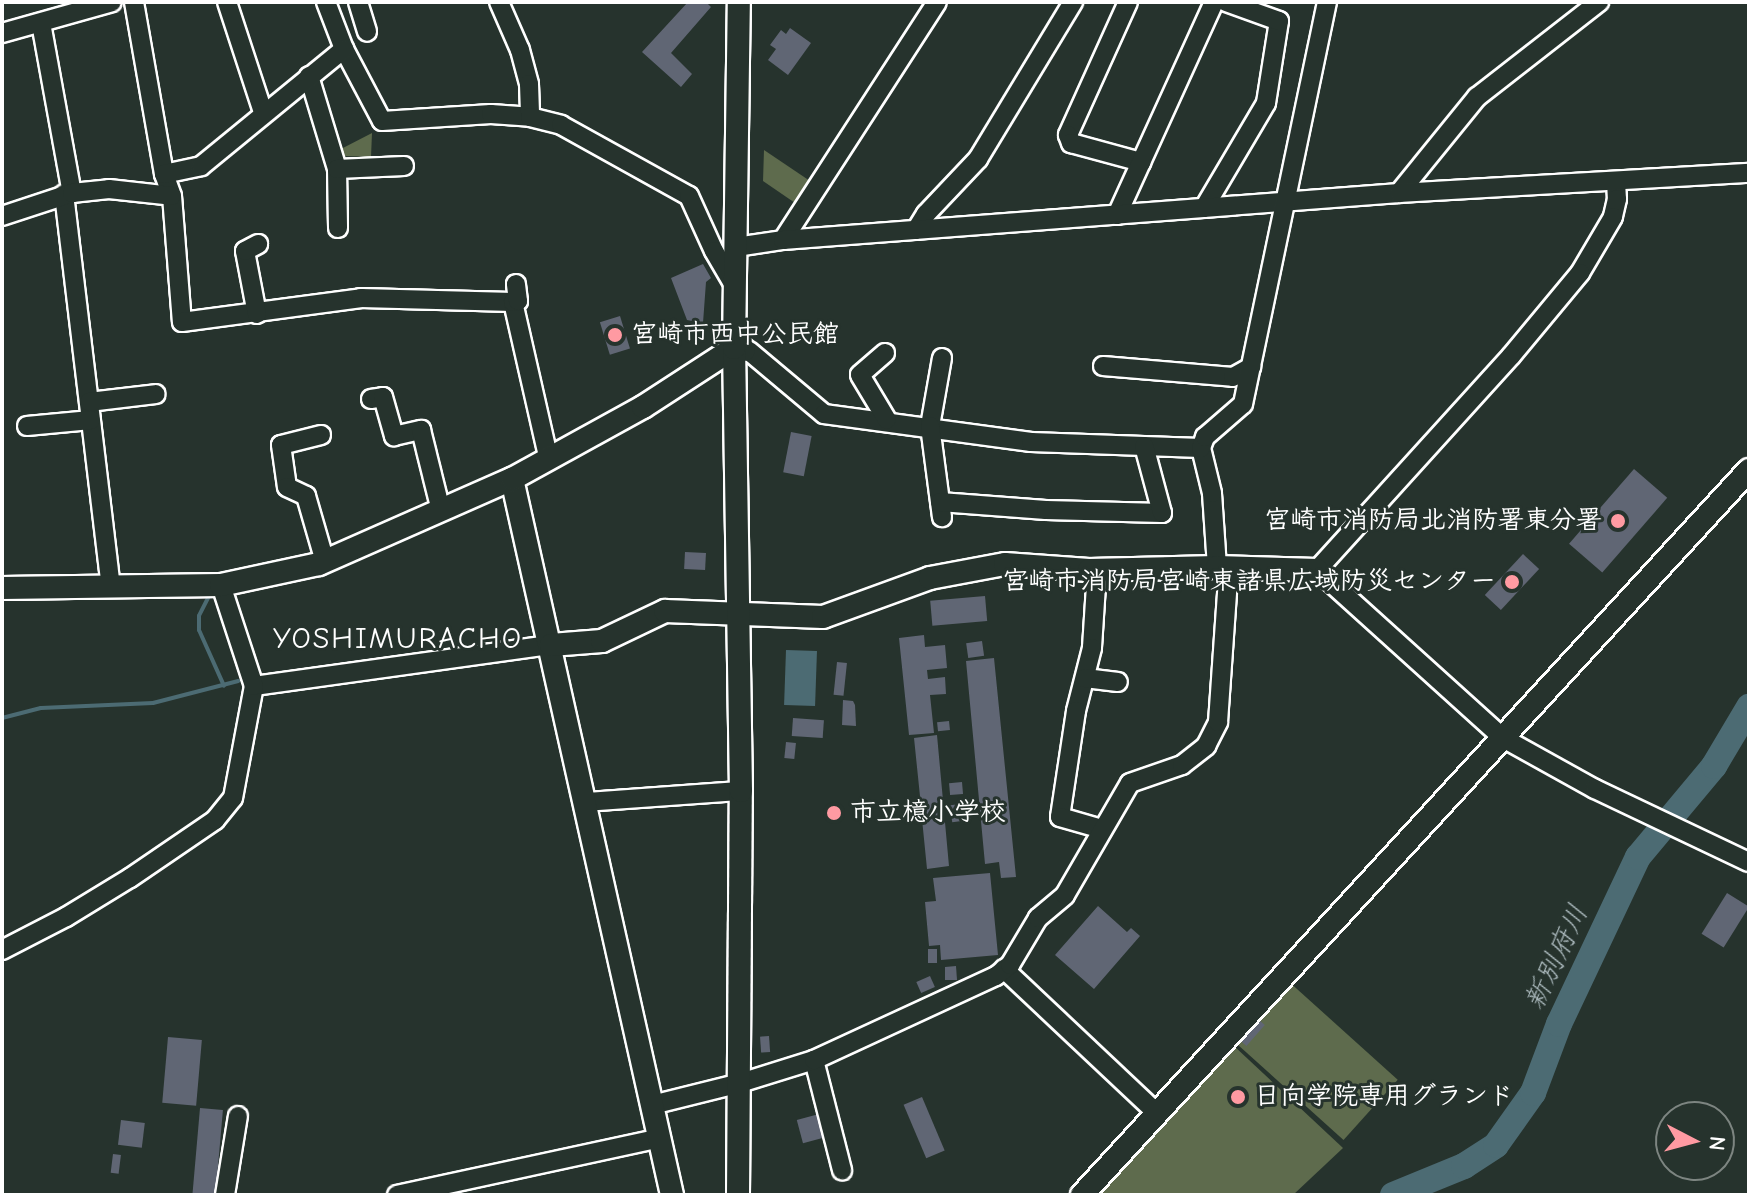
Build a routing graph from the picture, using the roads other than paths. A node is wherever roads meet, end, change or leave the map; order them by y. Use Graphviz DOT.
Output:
graph roads {
  1 [pos="134,2"];
  2 [pos="227,2"];
  3 [pos="326,2"];
  4 [pos="358,2"];
  5 [pos="499,2"];
  6 [pos="739,2"];
  7 [pos="751,2"];
  8 [pos="937,2"];
  9 [pos="1073,2"];
  10 [pos="1128,2"];
  11 [pos="1214,2"];
  12 [pos="1226,2"];
  13 [pos="1327,2"];
  14 [pos="1599,2"];
  15 [pos="103,4"];
  16 [pos="41,23"];
  17 [pos="367,32"];
  18 [pos="2,33"];
  19 [pos="344,49"];
  20 [pos="309,76"];
  21 [pos="263,112"];
  22 [pos="530,117"];
  23 [pos="1141,162"];
  24 [pos="404,166"];
  25 [pos="337,169"];
  26 [pos="1749,173"];
  27 [pos="164,174"];
  28 [pos="1616,181"];
  29 [pos="1399,193"];
  30 [pos="68,194"];
  31 [pos="172,196"];
  32 [pos="1287,202"];
  33 [pos="1204,208"];
  34 [pos="1117,215"];
  35 [pos="2,216"];
  36 [pos="338,228"];
  37 [pos="916,230"];
  38 [pos="783,240"];
  39 [pos="258,244"];
  40 [pos="743,247"];
  41 [pos="735,288"];
  42 [pos="257,314"];
  43 [pos="741,350"];
  44 [pos="885,353"];
  45 [pos="942,358"];
  46 [pos="1103,366"];
  47 [pos="1251,367"];
  48 [pos="156,394"];
  49 [pos="371,399"];
  50 [pos="90,411"];
  51 [pos="887,420"];
  52 [pos="27,426"];
  53 [pos="930,426"];
  54 [pos="321,435"];
  55 [pos="1144,446"];
  56 [pos="1201,448"];
  57 [pos="549,460"];
  58 [pos="1749,470"];
  59 [pos="512,479"];
  60 [pos="441,511"];
  61 [pos="325,562"];
  62 [pos="1221,567"];
  63 [pos="1097,570"];
  64 [pos="1317,570"];
  65 [pos="221,585"];
  66 [pos="111,587"];
  67 [pos="2,588"];
  68 [pos="740,615"];
  69 [pos="551,645"];
  70 [pos="1085,678"];
  71 [pos="1118,682"];
  72 [pos="254,686"];
  73 [pos="1503,738"];
  74 [pos="741,791"];
  75 [pos="586,802"];
  76 [pos="1102,829"];
  77 [pos="1749,862"];
  78 [pos="2,950"];
  79 [pos="1004,969"];
  80 [pos="814,1060"];
  81 [pos="737,1084"];
  82 [pos="652,1105"];
  83 [pos="1157,1113"];
  84 [pos="238,1116"];
  85 [pos="660,1138"];
  86 [pos="842,1170"];
  87 [pos="225,1195"];
  88 [pos="397,1195"];
  89 [pos="672,1195"];
  90 [pos="738,1195"];
  91 [pos="1082,1195"];
  1 -- 27 [label="street"];
  2 -- 21 [label="street"];
  3 -- 19 [label="street"];
  4 -- 17 [label="street"];
  5 -- 22 [label="street"];
  6 -- 40 [label="street"];
  7 -- 40 [label="street"];
  8 -- 38 [label="street"];
  9 -- 37 [label="street"];
  10 -- 23 [label="street"];
  11 -- 23 [label="street"];
  12 -- 33 [label="street"];
  13 -- 32 [label="street"];
  14 -- 29 [label="street"];
  15 -- 16 [label="street"];
  16 -- 18 [label="street"];
  16 -- 30 [label="street"];
  19 -- 20 [label="street"];
  19 -- 22 [label="street"];
  20 -- 21 [label="street"];
  20 -- 25 [label="street"];
  21 -- 27 [label="street"];
  22 -- 41 [label="street"];
  23 -- 34 [label="street"];
  24 -- 25 [label="street"];
  25 -- 36 [label="street"];
  26 -- 28 [label="street"];
  27 -- 31 [label="street"];
  28 -- 29 [label="street"];
  28 -- 64 [label="street"];
  29 -- 32 [label="street"];
  30 -- 31 [label="street"];
  30 -- 35 [label="street"];
  30 -- 50 [label="street"];
  31 -- 42 [label="street"];
  32 -- 33 [label="street"];
  32 -- 47 [label="street"];
  33 -- 34 [label="street"];
  34 -- 37 [label="street"];
  37 -- 38 [label="street"];
  38 -- 40 [label="street"];
  39 -- 42 [label="street"];
  40 -- 41 [label="street"];
  40 -- 43 [label="street"];
  41 -- 43 [label="street"];
  42 -- 57 [label="street"];
  43 -- 51 [label="street"];
  43 -- 57 [label="street"];
  43 -- 68 [label="street"];
  44 -- 51 [label="street"];
  45 -- 53 [label="street"];
  46 -- 47 [label="street"];
  47 -- 56 [label="street"];
  48 -- 50 [label="street"];
  49 -- 60 [label="street"];
  50 -- 52 [label="street"];
  50 -- 66 [label="street"];
  51 -- 53 [label="street"];
  53 -- 55 [label="street"];
  53 -- 55 [label="street"];
  54 -- 61 [label="street"];
  55 -- 56 [label="street"];
  56 -- 62 [label="street"];
  57 -- 59 [label="street"];
  58 -- 73 [label="street"];
  59 -- 60 [label="street"];
  59 -- 69 [label="street"];
  60 -- 61 [label="street"];
  61 -- 65 [label="street"];
  62 -- 63 [label="street"];
  62 -- 64 [label="street"];
  62 -- 76 [label="street"];
  63 -- 68 [label="street"];
  63 -- 70 [label="street"];
  64 -- 73 [label="street"];
  65 -- 66 [label="street"];
  65 -- 72 [label="street"];
  66 -- 67 [label="street"];
  68 -- 69 [label="street"];
  68 -- 74 [label="street"];
  69 -- 72 [label="street"];
  69 -- 75 [label="street"];
  70 -- 71 [label="street"];
  70 -- 76 [label="street"];
  72 -- 78 [label="street"];
  73 -- 77 [label="street"];
  73 -- 83 [label="street"];
  74 -- 75 [label="street"];
  74 -- 81 [label="street"];
  75 -- 82 [label="street"];
  76 -- 79 [label="street"];
  79 -- 80 [label="street"];
  79 -- 83 [label="street"];
  80 -- 81 [label="street"];
  80 -- 86 [label="street"];
  81 -- 82 [label="street"];
  81 -- 90 [label="street"];
  82 -- 85 [label="street"];
  83 -- 91 [label="street"];
  84 -- 87 [label="street"];
  85 -- 88 [label="street"];
  85 -- 89 [label="street"];
}
